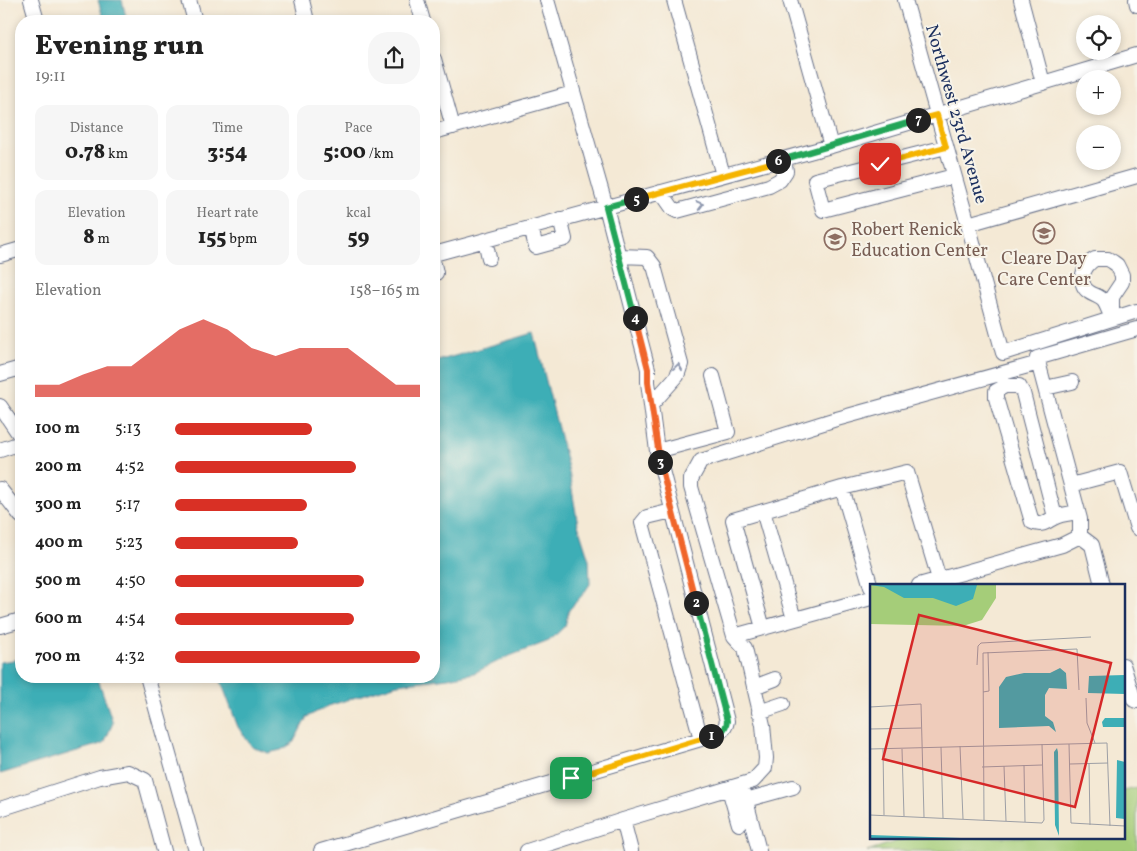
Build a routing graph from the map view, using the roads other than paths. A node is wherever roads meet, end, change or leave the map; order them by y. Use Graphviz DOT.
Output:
graph roads {
  1 [pos="31,0"];
  2 [pos="189,0"];
  3 [pos="302,0"];
  4 [pos="417,0"];
  5 [pos="547,0"];
  6 [pos="674,0"];
  7 [pos="790,0"];
  8 [pos="905,0"];
  9 [pos="1021,0"];
  10 [pos="1136,0"];
  11 [pos="1137,5"];
  12 [pos="35,15"];
  13 [pos="193,15"];
  14 [pos="306,15"];
  15 [pos="421,15"];
  16 [pos="1137,55"];
  17 [pos="440,80"];
  18 [pos="1043,82"];
  19 [pos="573,93"];
  20 [pos="937,115"];
  21 [pos="453,127"];
  22 [pos="440,130"];
  23 [pos="831,146"];
  24 [pos="946,147"];
  25 [pos="784,159"];
  26 [pos="723,175"];
  27 [pos="954,176"];
  28 [pos="1137,176"];
  29 [pos="660,192"];
  30 [pos="606,207"];
  31 [pos="560,220"];
  32 [pos="968,224"];
  33 [pos="531,228"];
  34 [pos="485,240"];
  35 [pos="15,251"];
  36 [pos="440,252"];
  37 [pos="0,255"];
  38 [pos="619,256"];
  39 [pos="489,258"];
  40 [pos="1137,311"];
  41 [pos="1137,330"];
  42 [pos="1039,363"];
  43 [pos="15,370"];
  44 [pos="0,374"];
  45 [pos="713,376"];
  46 [pos="1072,382"];
  47 [pos="1045,388"];
  48 [pos="651,405"];
  49 [pos="0,406"];
  50 [pos="15,428"];
  51 [pos="15,446"];
  52 [pos="0,450"];
  53 [pos="657,451"];
  54 [pos="1071,485"];
  55 [pos="842,488"];
  56 [pos="0,490"];
  57 [pos="15,509"];
  58 [pos="672,511"];
  59 [pos="763,511"];
  60 [pos="1078,512"];
  61 [pos="1055,517"];
  62 [pos="1137,528"];
  63 [pos="1080,536"];
  64 [pos="939,579"];
  65 [pos="870,584"];
  66 [pos="922,584"];
  67 [pos="1102,584"];
  68 [pos="870,598"];
  69 [pos="794,619"];
  70 [pos="15,622"];
  71 [pos="0,626"];
  72 [pos="763,628"];
  73 [pos="734,636"];
  74 [pos="1124,668"];
  75 [pos="774,679"];
  76 [pos="149,683"];
  77 [pos="754,687"];
  78 [pos="1137,701"];
  79 [pos="783,704"];
  80 [pos="760,712"];
  81 [pos="701,739"];
  82 [pos="735,787"];
  83 [pos="793,787"];
  84 [pos="746,800"];
  85 [pos="0,809"];
  86 [pos="623,820"];
  87 [pos="739,824"];
  88 [pos="164,851"];
  89 [pos="196,851"];
  90 [pos="321,851"];
  91 [pos="527,851"];
  92 [pos="631,851"];
  93 [pos="759,851"];
  1 -- 12 [label="street"];
  2 -- 13 [label="street"];
  3 -- 14 [label="street"];
  4 -- 15 [label="street"];
  5 -- 19 [label="street"];
  6 -- 26 [label="street"];
  7 -- 23 [label="street"];
  8 -- 20 [label="street, Northwest 23rd Avenue"];
  9 -- 18 [label="street"];
  10 -- 11 [label="street"];
  16 -- 18 [label="street"];
  17 -- 21 [label="street"];
  18 -- 20 [label="street"];
  19 -- 21 [label="street"];
  19 -- 30 [label="street"];
  20 -- 23 [label="street"];
  20 -- 24 [label="street, Northwest 23rd Avenue"];
  21 -- 22 [label="street"];
  23 -- 25 [label="street"];
  24 -- 27 [label="street, Northwest 23rd Avenue"];
  24 -- 27 [label="street"];
  25 -- 26 [label="street"];
  29 -- 25 [label="street, one-way"];
  26 -- 29 [label="street"];
  27 -- 32 [label="street, Northwest 23rd Avenue"];
  28 -- 32 [label="street"];
  29 -- 30 [label="street"];
  30 -- 31 [label="street"];
  30 -- 38 [label="street"];
  31 -- 33 [label="street"];
  31 -- 33 [label="street"];
  32 -- 40 [label="street, Northwest 23rd Avenue"];
  33 -- 34 [label="street"];
  34 -- 36 [label="street"];
  34 -- 39 [label="street"];
  35 -- 37 [label="street"];
  38 -- 48 [label="street"];
  48 -- 38 [label="street, one-way"];
  41 -- 42 [label="street"];
  42 -- 47 [label="street"];
  42 -- 73 [label="street"];
  43 -- 44 [label="street"];
  45 -- 53 [label="street"];
  46 -- 47 [label="street"];
  47 -- 54 [label="street"];
  48 -- 53 [label="street"];
  49 -- 50 [label="street"];
  51 -- 52 [label="street"];
  53 -- 58 [label="street"];
  54 -- 60 [label="street"];
  54 -- 62 [label="street"];
  55 -- 59 [label="street"];
  55 -- 64 [label="street"];
  55 -- 65 [label="street"];
  56 -- 57 [label="street"];
  58 -- 81 [label="street"];
  58 -- 81 [label="street"];
  59 -- 69 [label="street"];
  59 -- 72 [label="street"];
  60 -- 61 [label="street"];
  60 -- 63 [label="street"];
  61 -- 61 [label="street"];
  63 -- 64 [label="street"];
  63 -- 67 [label="street"];
  64 -- 66 [label="street"];
  68 -- 69 [label="street"];
  69 -- 72 [label="street"];
  70 -- 71 [label="street"];
  72 -- 73 [label="street"];
  73 -- 77 [label="street"];
  74 -- 78 [label="street"];
  75 -- 77 [label="street"];
  76 -- 89 [label="street"];
  77 -- 80 [label="street"];
  79 -- 80 [label="street"];
  80 -- 82 [label="street"];
  81 -- 90 [label="street"];
  82 -- 84 [label="street"];
  82 -- 86 [label="street"];
  82 -- 87 [label="street"];
  83 -- 84 [label="street"];
  84 -- 93 [label="street"];
  85 -- 88 [label="street"];
  86 -- 91 [label="street"];
  86 -- 92 [label="street"];
}
